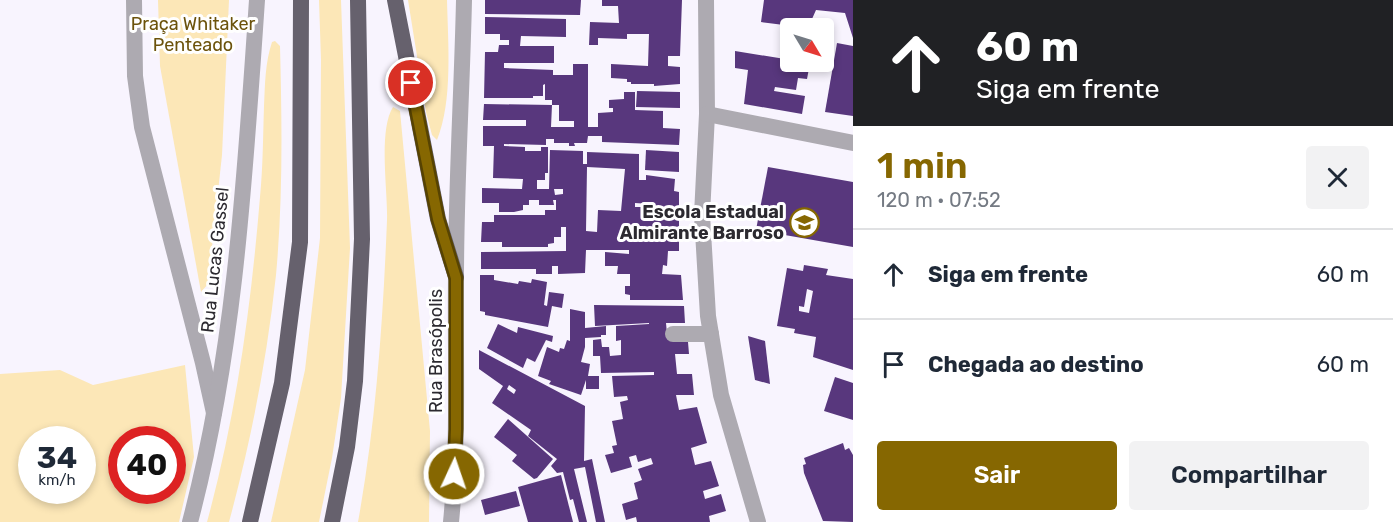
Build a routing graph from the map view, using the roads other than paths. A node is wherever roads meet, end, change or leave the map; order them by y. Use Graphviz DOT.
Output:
graph roads {
  1 [pos="135,0"];
  2 [pos="257,0"];
  3 [pos="301,0"];
  4 [pos="358,0"];
  5 [pos="395,0"];
  6 [pos="464,0"];
  7 [pos="706,0"];
  8 [pos="707,114"];
  9 [pos="853,143"];
  10 [pos="456,278"];
  11 [pos="673,334"];
  12 [pos="711,334"];
  13 [pos="214,414"];
  14 [pos="190,522"];
  15 [pos="250,522"];
  16 [pos="332,522"];
  17 [pos="451,522"];
  18 [pos="758,522"];
  1 -- 13 [label="street"];
  2 -- 13 [label="street, Rua Lucas Gassel"];
  3 -- 15 [label="highway"];
  4 -- 16 [label="highway"];
  5 -- 10 [label="highway"];
  6 -- 10 [label="street, Rua Brasópolis"];
  7 -- 8 [label="street"];
  8 -- 9 [label="street"];
  8 -- 12 [label="street"];
  10 -- 17 [label="street, Rua Brasópolis"];
  11 -- 12 [label="street"];
  12 -- 18 [label="street"];
  13 -- 14 [label="street, Rua Lucas Gassel"];
}
